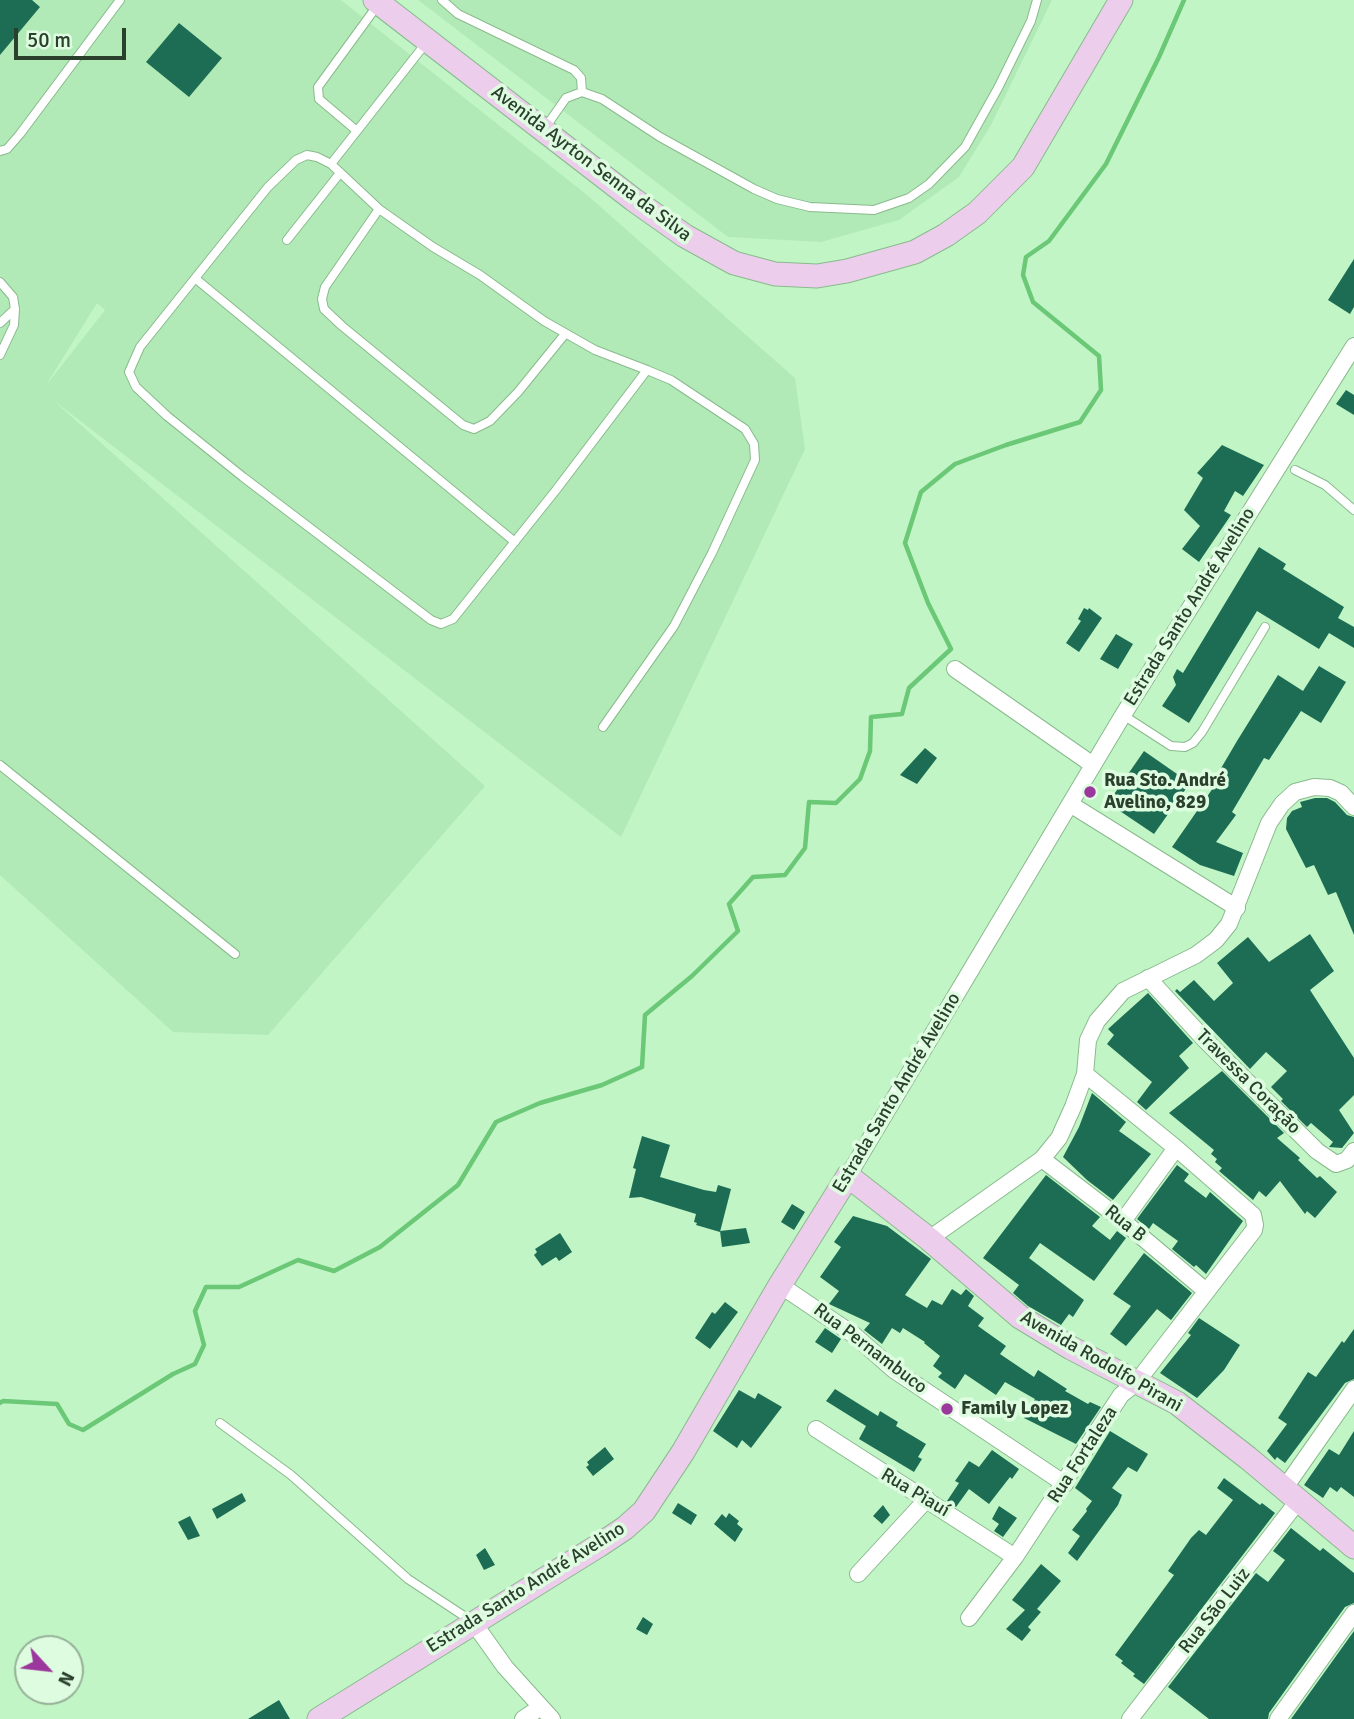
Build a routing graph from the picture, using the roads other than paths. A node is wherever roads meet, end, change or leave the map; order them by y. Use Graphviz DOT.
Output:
graph roads {
  1 [pos="120,0"];
  2 [pos="442,0"];
  3 [pos="1037,0"];
  4 [pos="1121,0"];
  5 [pos="377,2"];
  6 [pos="427,41"];
  7 [pos="582,92"];
  8 [pos="543,130"];
  9 [pos="357,131"];
  10 [pos="0,151"];
  11 [pos="331,164"];
  12 [pos="340,173"];
  13 [pos="379,209"];
  14 [pos="287,240"];
  15 [pos="196,279"];
  16 [pos="0,282"];
  17 [pos="15,309"];
  18 [pos="0,323"];
  19 [pos="565,334"];
  20 [pos="1354,346"];
  21 [pos="0,355"];
  22 [pos="647,370"];
  23 [pos="1280,461"];
  24 [pos="1296,470"];
  25 [pos="1354,510"];
  26 [pos="514,542"];
  27 [pos="1265,627"];
  28 [pos="955,669"];
  29 [pos="1123,715"];
  30 [pos="603,727"];
  31 [pos="0,765"];
  32 [pos="1093,765"];
  33 [pos="1070,804"];
  34 [pos="1354,807"];
  35 [pos="1237,908"];
  36 [pos="235,954"];
  37 [pos="1148,978"];
  38 [pos="1085,1073"];
  39 [pos="1177,1148"];
  40 [pos="1354,1151"];
  41 [pos="1042,1159"];
  42 [pos="848,1176"];
  43 [pos="1123,1221"];
  44 [pos="929,1239"];
  45 [pos="780,1285"];
  46 [pos="1206,1291"];
  47 [pos="1136,1383"];
  48 [pos="1353,1394"];
  49 [pos="220,1423"];
  50 [pos="816,1429"];
  51 [pos="1065,1484"];
  52 [pos="1291,1495"];
  53 [pos="927,1499"];
  54 [pos="1354,1547"];
  55 [pos="1015,1557"];
  56 [pos="858,1574"];
  57 [pos="1354,1613"];
  58 [pos="969,1618"];
  59 [pos="472,1622"];
  60 [pos="546,1713"];
  61 [pos="319,1719"];
  62 [pos="523,1719"];
  63 [pos="1130,1719"];
  64 [pos="1278,1719"];
  1 -- 10 [label="lane"];
  2 -- 7 [label="lane"];
  3 -- 7 [label="lane"];
  4 -- 8 [label="main road, Avenida Ayrton Senna da Silva"];
  5 -- 6 [label="main road, Avenida Ayrton Senna da Silva"];
  5 -- 9 [label="lane"];
  6 -- 8 [label="main road, Avenida Ayrton Senna da Silva"];
  6 -- 9 [label="lane"];
  7 -- 8 [label="lane"];
  9 -- 11 [label="lane"];
  11 -- 12 [label="lane"];
  11 -- 15 [label="lane"];
  12 -- 13 [label="lane"];
  12 -- 14 [label="lane"];
  13 -- 19 [label="lane"];
  13 -- 19 [label="lane"];
  15 -- 26 [label="lane"];
  15 -- 26 [label="lane"];
  16 -- 17 [label="lane"];
  17 -- 18 [label="lane"];
  17 -- 21 [label="lane"];
  19 -- 22 [label="lane"];
  20 -- 23 [label="street, Estrada Santo André Avelino"];
  22 -- 26 [label="lane"];
  22 -- 30 [label="lane"];
  23 -- 24 [label="street"];
  23 -- 29 [label="street, Estrada Santo André Avelino"];
  24 -- 25 [label="lane"];
  27 -- 29 [label="lane"];
  28 -- 32 [label="street"];
  29 -- 32 [label="street, Estrada Santo André Avelino"];
  31 -- 36 [label="lane"];
  32 -- 33 [label="street, Estrada Santo André Avelino"];
  33 -- 35 [label="street"];
  33 -- 42 [label="street, Estrada Santo André Avelino"];
  34 -- 35 [label="street"];
  35 -- 37 [label="street"];
  37 -- 38 [label="street"];
  37 -- 40 [label="street, Travessa Coração"];
  38 -- 39 [label="street"];
  38 -- 41 [label="street"];
  39 -- 43 [label="street"];
  39 -- 46 [label="street, Rua Fortaleza"];
  41 -- 43 [label="street, Rua B"];
  41 -- 44 [label="street"];
  42 -- 44 [label="main road, Avenida Rodolfo Pirani"];
  42 -- 45 [label="main road, Estrada Santo André Avelino"];
  43 -- 46 [label="street, Rua B"];
  44 -- 47 [label="main road, Avenida Rodolfo Pirani"];
  45 -- 51 [label="street, Rua Pernambuco"];
  45 -- 59 [label="main road, Estrada Santo André Avelino"];
  46 -- 47 [label="street, Rua Fortaleza"];
  47 -- 51 [label="street, Rua Fortaleza"];
  47 -- 52 [label="main road, Avenida Rodolfo Pirani"];
  48 -- 52 [label="street, Rua São Luiz"];
  49 -- 59 [label="lane"];
  50 -- 53 [label="street, Rua Piauí"];
  51 -- 55 [label="street, Rua Fortaleza"];
  52 -- 54 [label="main road, Avenida Rodolfo Pirani"];
  52 -- 63 [label="street, Rua São Luiz"];
  53 -- 55 [label="street, Rua Piauí"];
  53 -- 56 [label="street"];
  55 -- 58 [label="street, Rua Fortaleza"];
  57 -- 64 [label="street"];
  59 -- 60 [label="street"];
  59 -- 61 [label="main road, Estrada Santo André Avelino"];
  60 -- 62 [label="street"];
}
